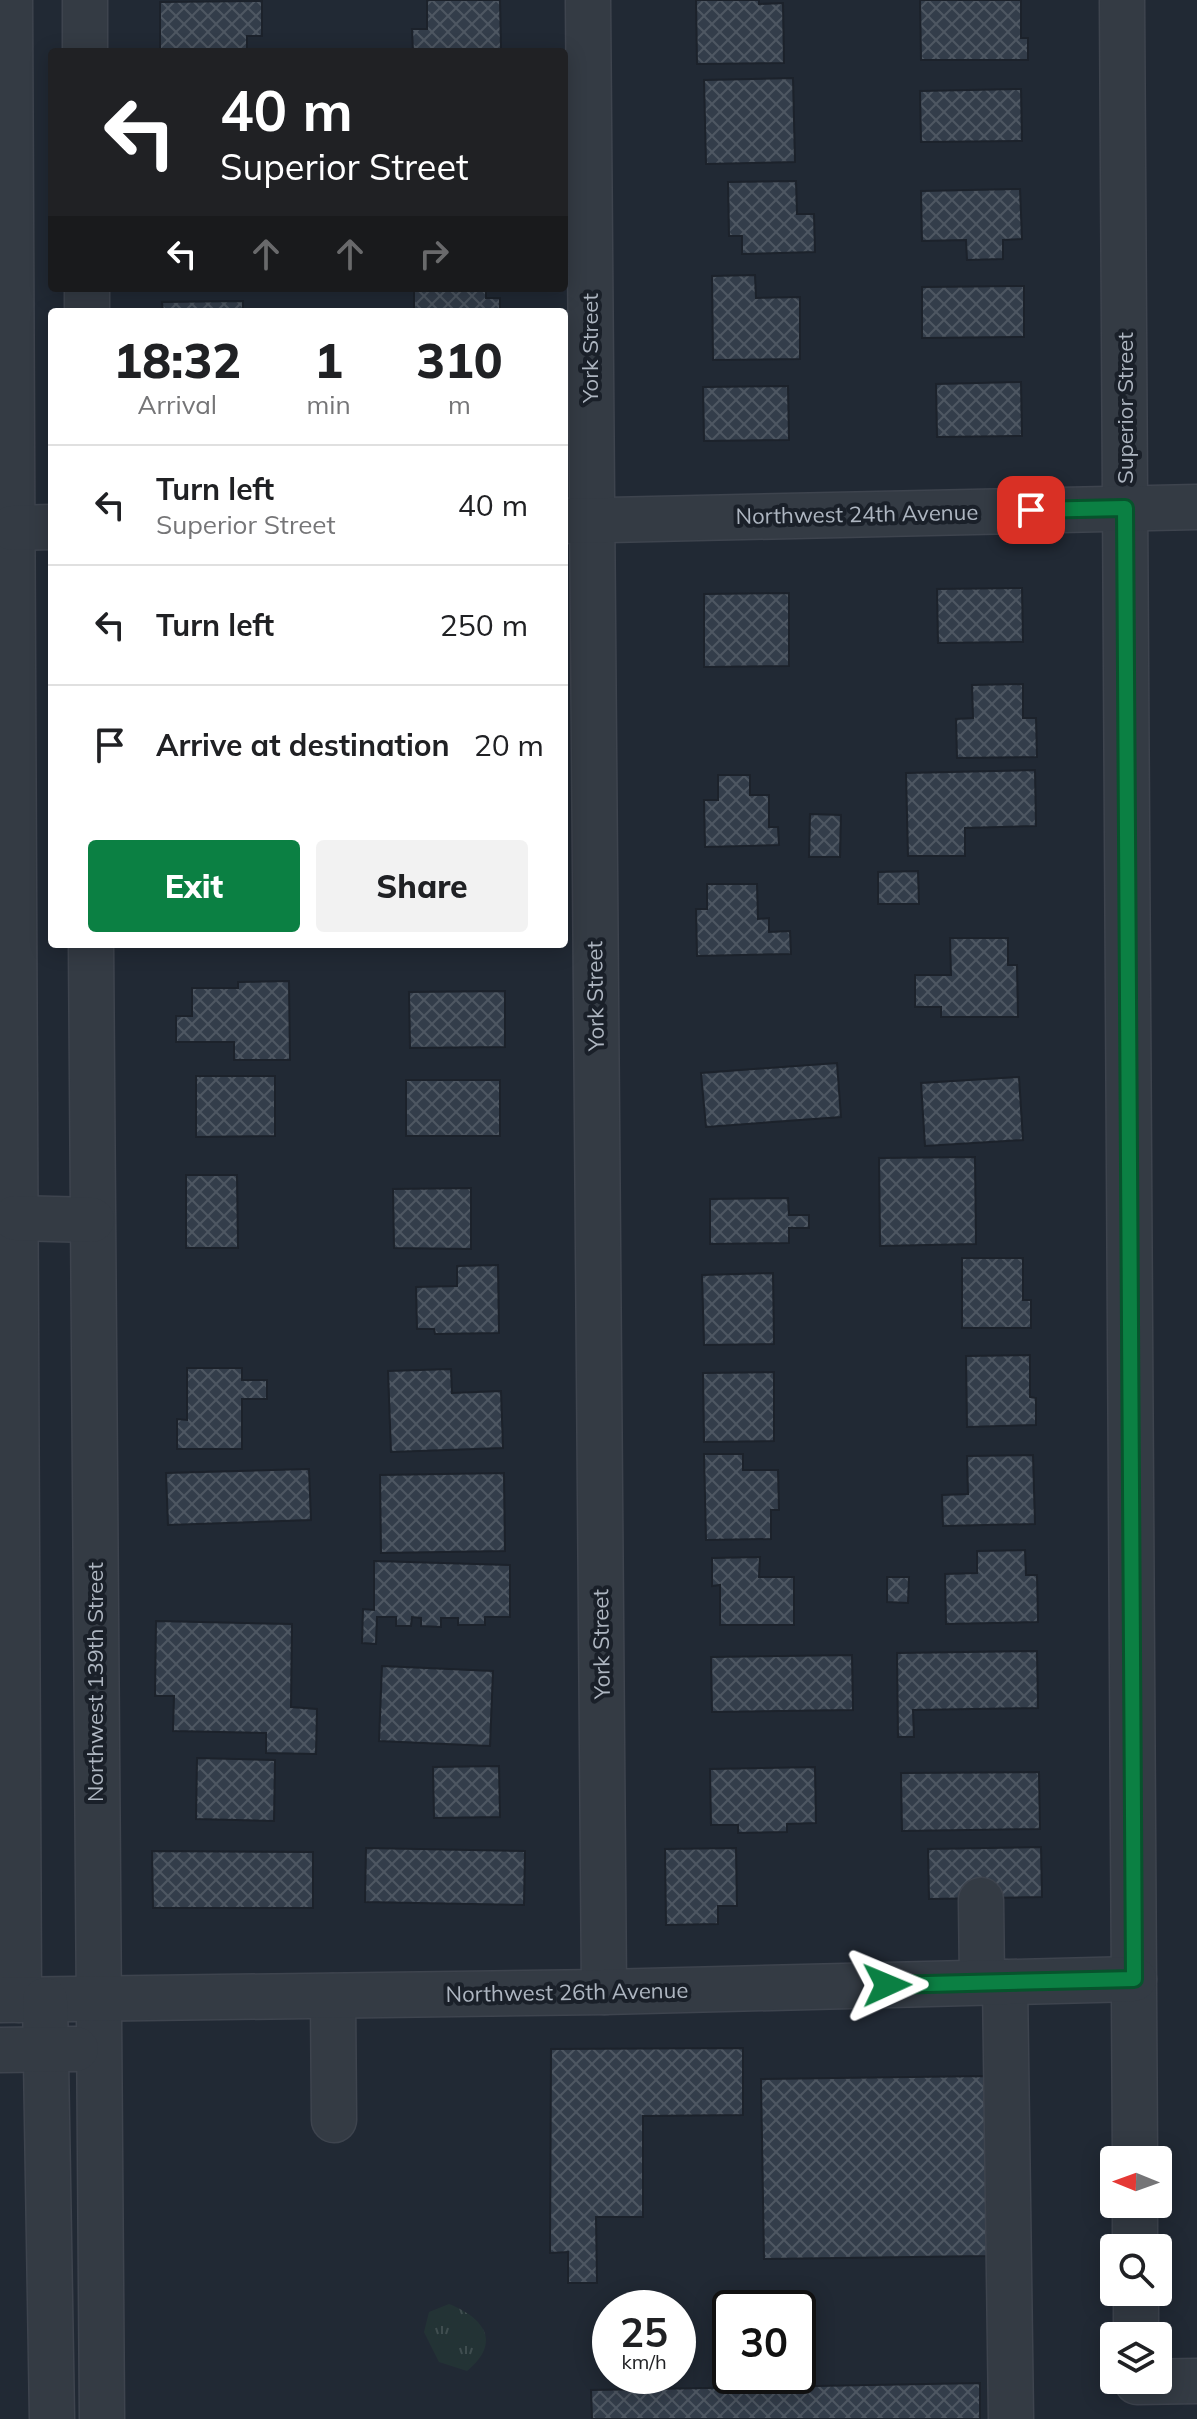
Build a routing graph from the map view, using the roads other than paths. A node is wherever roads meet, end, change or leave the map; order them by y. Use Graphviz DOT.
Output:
graph roads {
  1 [pos="10,0"];
  2 [pos="85,0"];
  3 [pos="588,0"];
  4 [pos="1122,0"];
  5 [pos="85,48"];
  6 [pos="1197,507"];
  7 [pos="1125,508"];
  8 [pos="577,521"];
  9 [pos="32,528"];
  10 [pos="91,948"];
  11 [pos="15,1218"];
  12 [pos="92,1220"];
  13 [pos="981,1900"];
  14 [pos="1134,1979"];
  15 [pos="994,1982"];
  16 [pos="604,1992"];
  17 [pos="333,1996"];
  18 [pos="21,2000"];
  19 [pos="97,2000"];
  20 [pos="46,2049"];
  21 [pos="98,2049"];
  22 [pos="0,2050"];
  23 [pos="334,2120"];
  24 [pos="1135,2146"];
  25 [pos="1197,2381"];
  26 [pos="1172,2386"];
  27 [pos="52,2419"];
  28 [pos="102,2419"];
  29 [pos="1011,2419"];
  1 -- 9 [label="street"];
  2 -- 5 [label="street"];
  3 -- 8 [label="street, York Street"];
  4 -- 7 [label="street, Superior Street"];
  6 -- 7 [label="street, Northwest 24th Avenue"];
  7 -- 8 [label="street, Northwest 24th Avenue"];
  7 -- 14 [label="street, Superior Street"];
  8 -- 16 [label="street, York Street"];
  9 -- 11 [label="street"];
  10 -- 12 [label="street, Northwest 139th Street"];
  11 -- 12 [label="street"];
  11 -- 18 [label="street"];
  12 -- 19 [label="street, Northwest 139th Street"];
  13 -- 15 [label="street"];
  14 -- 15 [label="street, Northwest 26th Avenue"];
  14 -- 24 [label="street, Superior Street"];
  15 -- 16 [label="street, Northwest 26th Avenue"];
  15 -- 29 [label="street"];
  16 -- 17 [label="street, Northwest 26th Avenue"];
  17 -- 19 [label="street, Northwest 26th Avenue"];
  17 -- 23 [label="street"];
  18 -- 19 [label="street, Northwest 26th Avenue"];
  18 -- 20 [label="street"];
  19 -- 21 [label="street, Northwest 139th Street"];
  20 -- 21 [label="street"];
  20 -- 22 [label="street"];
  20 -- 27 [label="street"];
  21 -- 28 [label="street, Northwest 139th Street"];
  25 -- 26 [label="street"];
}
